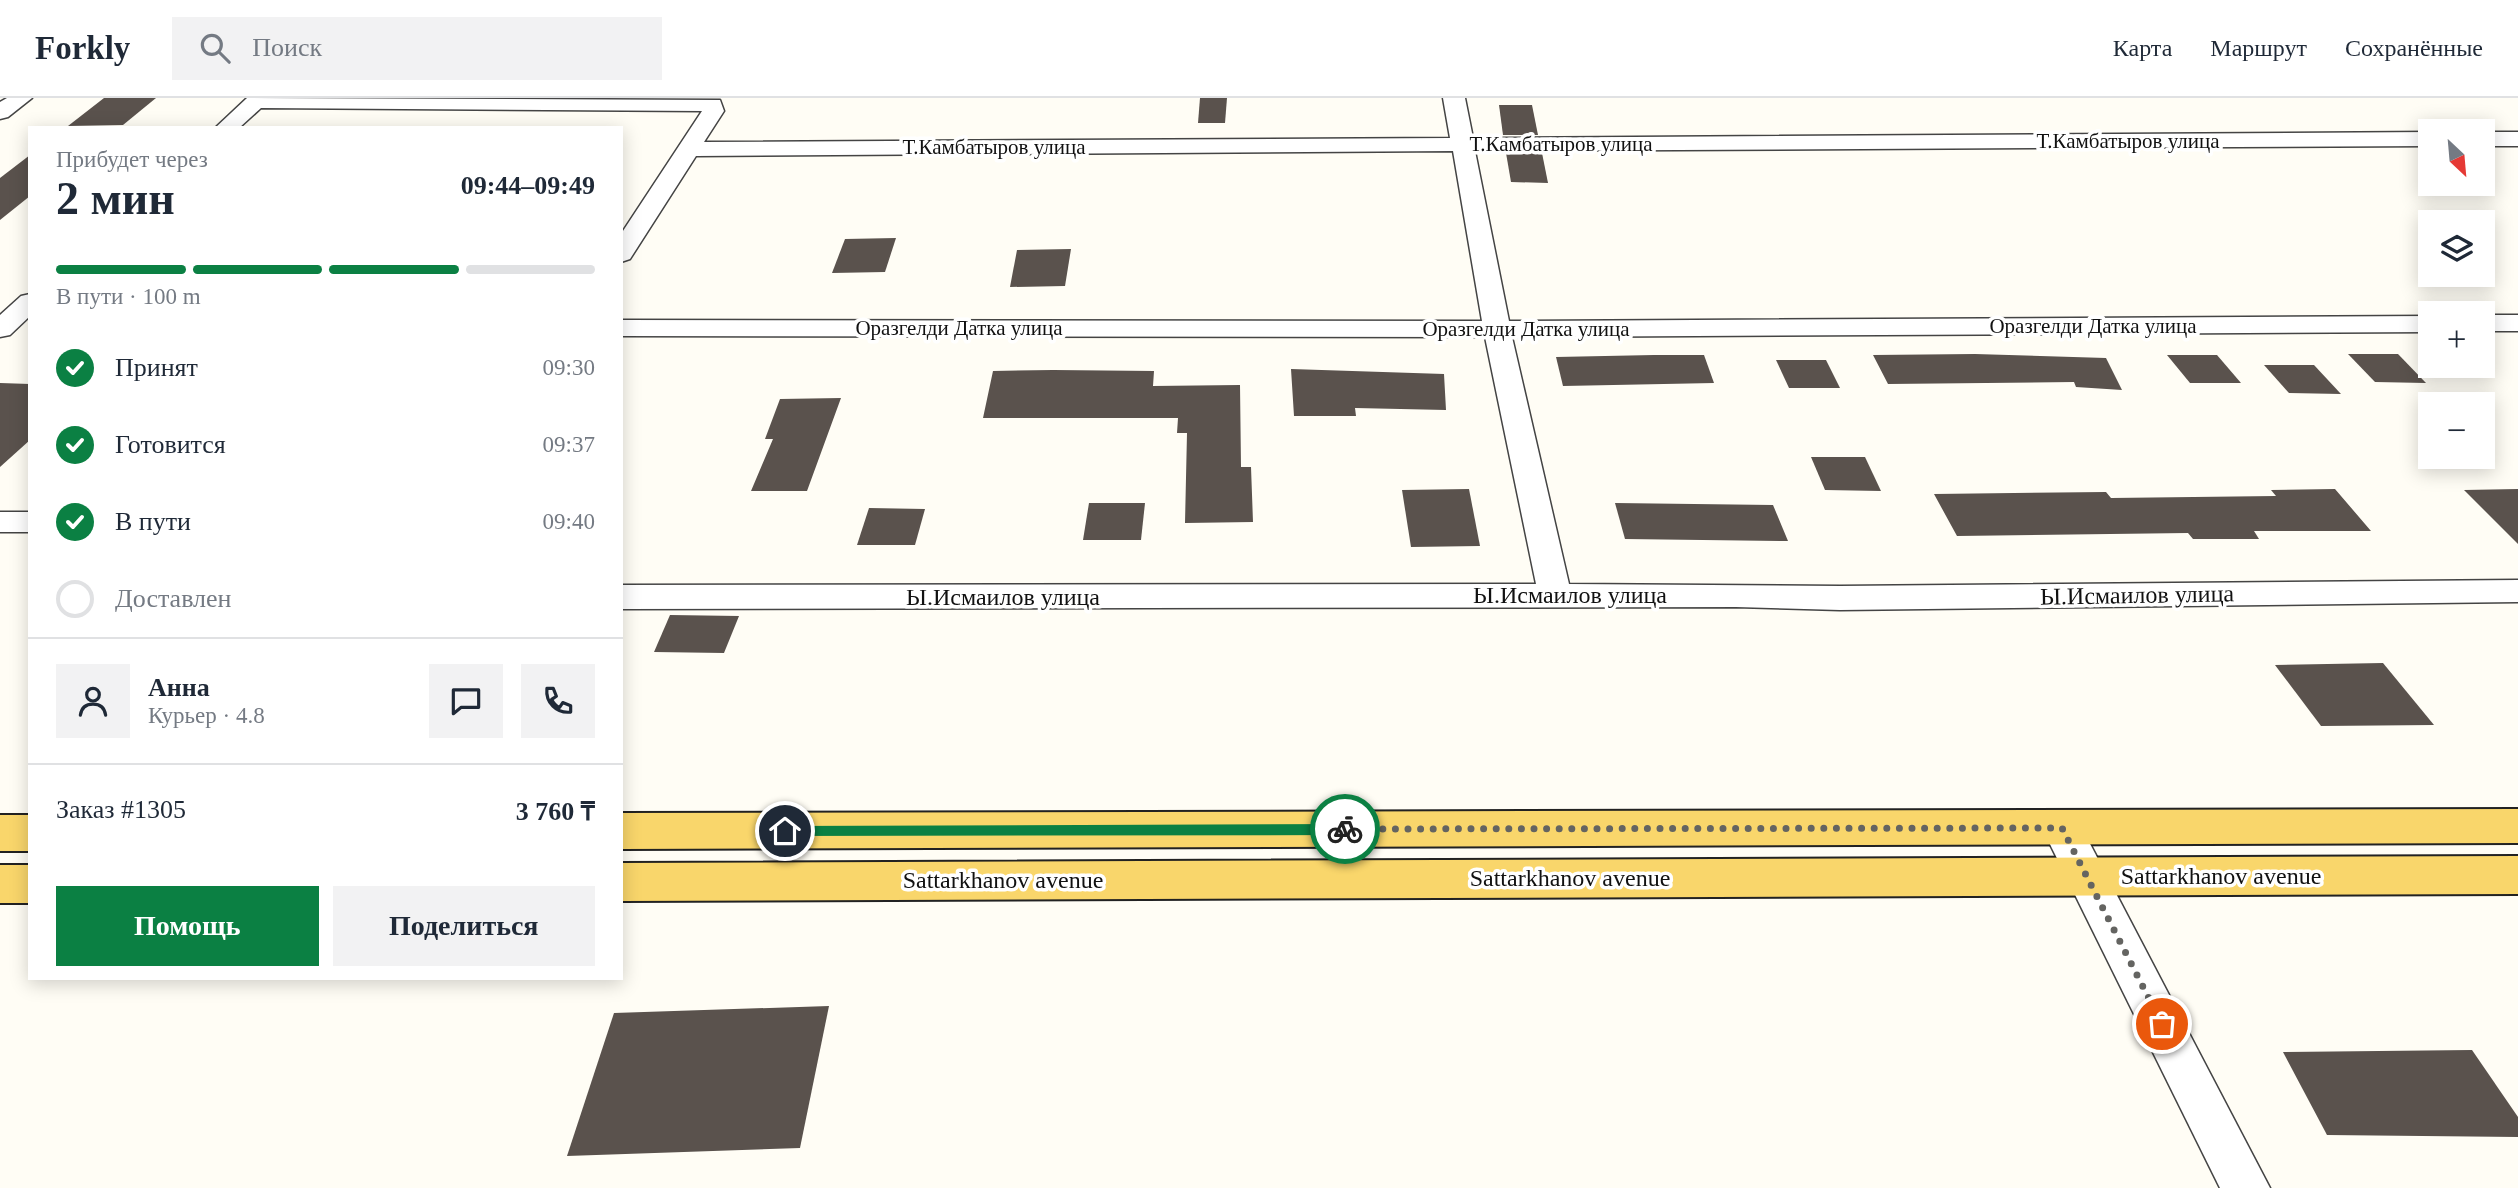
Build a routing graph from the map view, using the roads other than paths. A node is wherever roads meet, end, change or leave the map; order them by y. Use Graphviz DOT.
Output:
graph roads {
  1 [pos="21,98"];
  2 [pos="1454,98"];
  3 [pos="258,100"];
  4 [pos="0,112"];
  5 [pos="228,126"];
  6 [pos="2418,139"];
  7 [pos="2496,139"];
  8 [pos="2518,139"];
  9 [pos="1463,144"];
  10 [pos="691,149"];
  11 [pos="623,251"];
  12 [pos="28,304"];
  13 [pos="2495,323"];
  14 [pos="2518,323"];
  15 [pos="2418,324"];
  16 [pos="623,328"];
  17 [pos="0,329"];
  18 [pos="1497,330"];
  19 [pos="0,522"];
  20 [pos="28,523"];
  21 [pos="2518,591"];
  22 [pos="1555,596"];
  23 [pos="623,597"];
  24 [pos="2518,826"];
  25 [pos="1726,828"];
  26 [pos="2062,828"];
  27 [pos="623,831"];
  28 [pos="0,833"];
  29 [pos="28,833"];
  30 [pos="2518,875"];
  31 [pos="2086,877"];
  32 [pos="1744,878"];
  33 [pos="623,882"];
  34 [pos="0,884"];
  35 [pos="28,884"];
  36 [pos="2246,1188"];
  1 -- 4 [label="street"];
  2 -- 9 [label="street"];
  3 -- 5 [label="street"];
  3 -- 10 [label="street"];
  6 -- 9 [label="street, Т.Камбатыров улица"];
  7 -- 8 [label="street"];
  9 -- 10 [label="street, Т.Камбатыров улица"];
  9 -- 18 [label="street"];
  10 -- 11 [label="street"];
  12 -- 17 [label="street"];
  13 -- 14 [label="street"];
  15 -- 18 [label="street, Оразгелди Датка улица"];
  16 -- 18 [label="street, Оразгелди Датка улица"];
  18 -- 22 [label="street"];
  19 -- 20 [label="street"];
  21 -- 22 [label="street, Ы.Исмаилов улица"];
  22 -- 23 [label="street, Ы.Исмаилов улица"];
  24 -- 26 [label="main road, Sattarkhanov avenue"];
  25 -- 26 [label="main road, Sattarkhanov avenue"];
  25 -- 27 [label="main road, Sattarkhanov avenue"];
  25 -- 32 [label="main road"];
  26 -- 31 [label="street"];
  28 -- 29 [label="main road"];
  30 -- 31 [label="main road, Sattarkhanov avenue"];
  31 -- 32 [label="main road, Sattarkhanov avenue"];
  31 -- 36 [label="street"];
  32 -- 33 [label="main road, Sattarkhanov avenue"];
  34 -- 35 [label="main road"];
}
